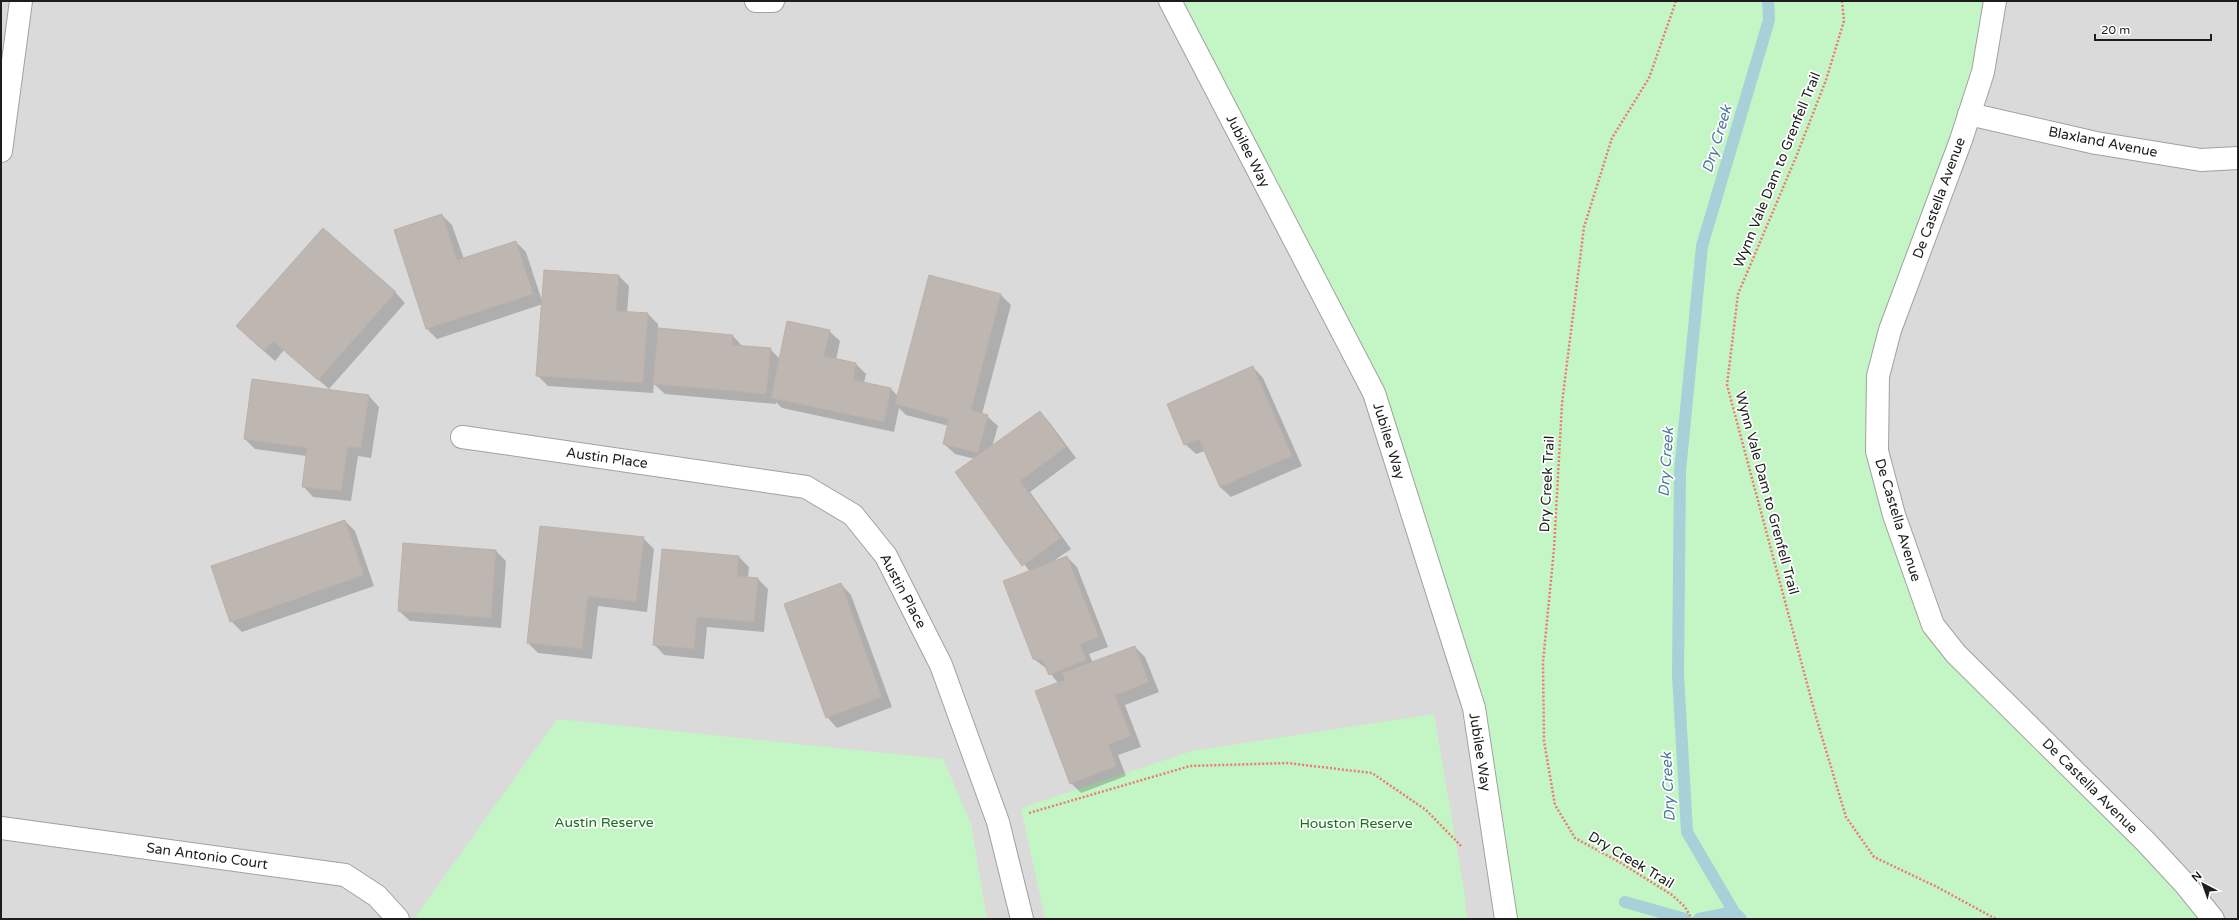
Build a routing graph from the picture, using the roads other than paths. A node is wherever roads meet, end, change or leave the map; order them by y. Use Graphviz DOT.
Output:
graph roads {
  1 [pos="21,1"];
  2 [pos="756,1"];
  3 [pos="773,1"];
  4 [pos="1170,1"];
  5 [pos="1995,1"];
  6 [pos="1969,114"];
  7 [pos="1,151"];
  8 [pos="2238,158"];
  9 [pos="462,438"];
  10 [pos="1,828"];
  11 [pos="398,919"];
  12 [pos="1022,919"];
  13 [pos="1506,919"];
  14 [pos="2213,919"];
  1 -- 7 [label="street"];
  2 -- 3 [label="street"];
  4 -- 13 [label="street, Jubilee Way"];
  5 -- 6 [label="street, De Castella Avenue"];
  6 -- 8 [label="street, Blaxland Avenue"];
  6 -- 14 [label="street, De Castella Avenue"];
  9 -- 12 [label="street, Austin Place"];
  10 -- 11 [label="street, San Antonio Court"];
}
